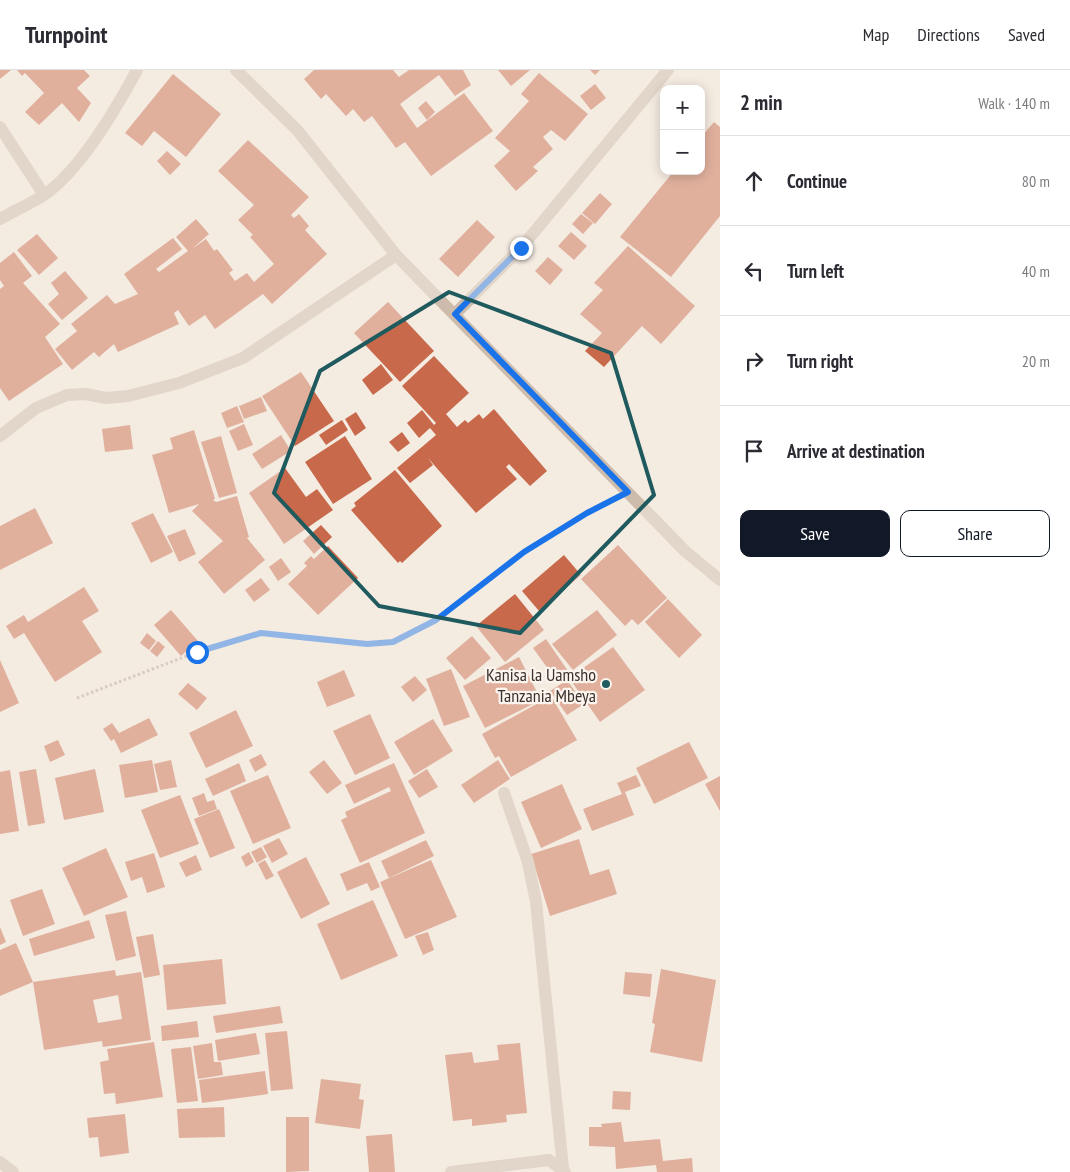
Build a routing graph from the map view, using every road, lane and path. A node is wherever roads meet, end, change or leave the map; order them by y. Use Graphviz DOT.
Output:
graph roads {
  1 [pos="137,70"];
  2 [pos="236,70"];
  3 [pos="668,70"];
  4 [pos="0,127"];
  5 [pos="44,195"];
  6 [pos="0,219"];
  7 [pos="396,255"];
  8 [pos="455,314"];
  9 [pos="0,436"];
  10 [pos="628,492"];
  11 [pos="720,580"];
  12 [pos="77,698"];
  13 [pos="504,793"];
  14 [pos="0,1162"];
  15 [pos="564,1170"];
  16 [pos="13,1172"];
  17 [pos="451,1172"];
  1 -- 5 [label="street"];
  2 -- 7 [label="street"];
  3 -- 8 [label="street"];
  4 -- 5 [label="street"];
  5 -- 6 [label="street"];
  7 -- 8 [label="street"];
  7 -- 9 [label="street"];
  8 -- 10 [label="street"];
  10 -- 11 [label="street"];
  10 -- 12 [label="path"];
  13 -- 15 [label="street"];
  14 -- 16 [label="street"];
  15 -- 17 [label="street"];
}
